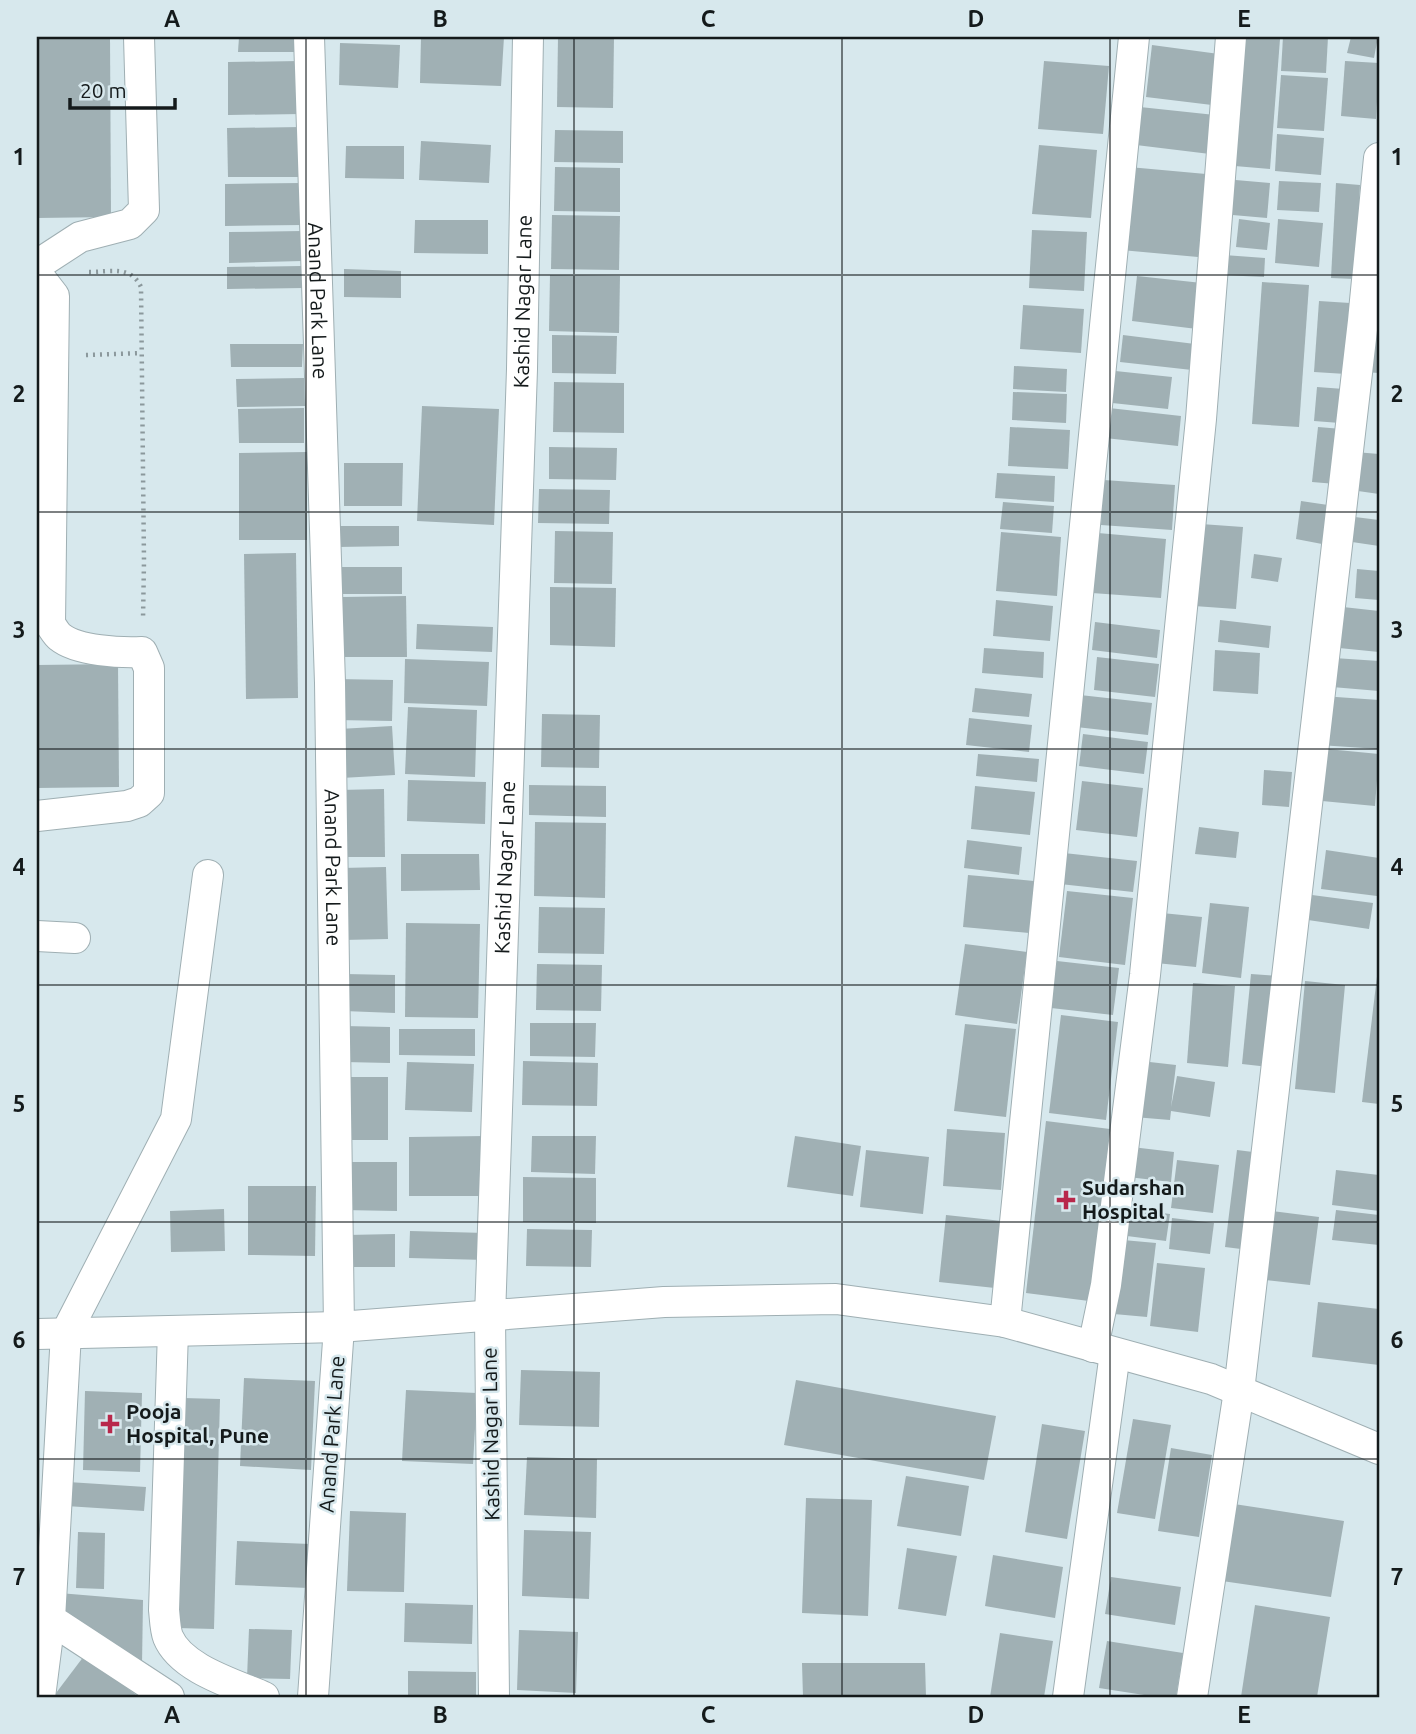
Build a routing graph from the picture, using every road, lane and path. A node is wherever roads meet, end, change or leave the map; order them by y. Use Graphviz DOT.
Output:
graph roads {
  1 [pos="139,37"];
  2 [pos="309,37"];
  3 [pos="528,37"];
  4 [pos="1134,37"];
  5 [pos="1231,37"];
  6 [pos="1379,158"];
  7 [pos="37,265"];
  8 [pos="82,272"];
  9 [pos="37,274"];
  10 [pos="141,353"];
  11 [pos="82,355"];
  12 [pos="142,652"];
  13 [pos="37,816"];
  14 [pos="208,875"];
  15 [pos="37,936"];
  16 [pos="75,938"];
  17 [pos="490,1317"];
  18 [pos="1005,1322"];
  19 [pos="339,1327"];
  20 [pos="173,1331"];
  21 [pos="51,1333"];
  22 [pos="1104,1350"];
  23 [pos="1239,1391"];
  24 [pos="1379,1449"];
  25 [pos="50,1619"];
  26 [pos="40,1697"];
  27 [pos="169,1697"];
  28 [pos="264,1697"];
  29 [pos="313,1697"];
  30 [pos="494,1697"];
  31 [pos="1068,1697"];
  32 [pos="1192,1697"];
  1 -- 7 [label="street"];
  2 -- 19 [label="street, Anand Park Lane"];
  3 -- 17 [label="street, Kashid Nagar Lane"];
  4 -- 18 [label="street"];
  5 -- 22 [label="street"];
  6 -- 23 [label="street"];
  8 -- 10 [label="path"];
  9 -- 12 [label="street"];
  10 -- 11 [label="path"];
  10 -- 12 [label="path"];
  12 -- 13 [label="street"];
  14 -- 21 [label="street"];
  15 -- 16 [label="street"];
  17 -- 18 [label="street"];
  17 -- 19 [label="street"];
  17 -- 30 [label="street, Kashid Nagar Lane"];
  18 -- 22 [label="street"];
  19 -- 20 [label="street"];
  19 -- 29 [label="street, Anand Park Lane"];
  20 -- 21 [label="street"];
  20 -- 28 [label="street"];
  21 -- 25 [label="street"];
  22 -- 23 [label="street"];
  22 -- 31 [label="street"];
  23 -- 24 [label="street"];
  23 -- 32 [label="street"];
  25 -- 26 [label="street"];
  25 -- 27 [label="street"];
}
